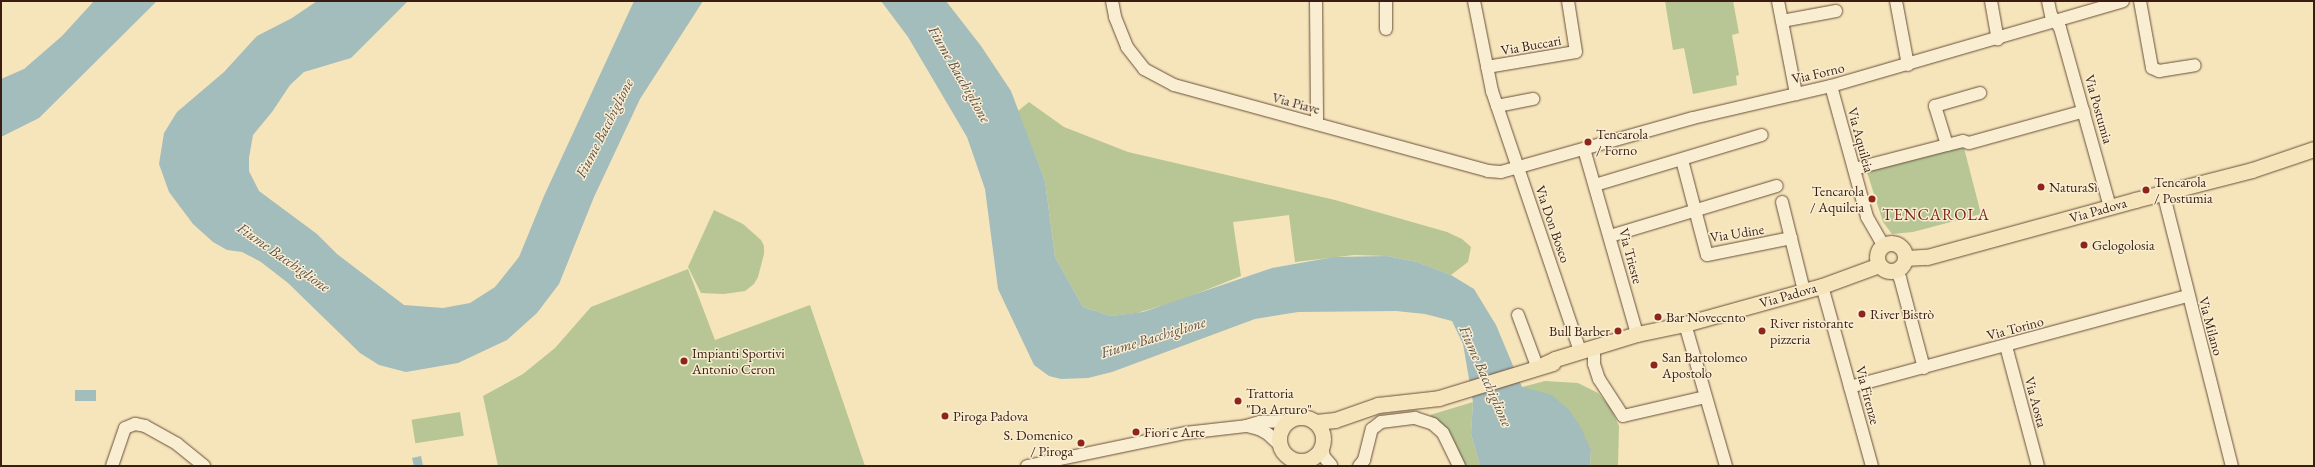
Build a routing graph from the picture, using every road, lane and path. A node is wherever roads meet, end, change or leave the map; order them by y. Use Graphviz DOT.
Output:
graph roads {
  1 [pos="1112,1"];
  2 [pos="1316,1"];
  3 [pos="1386,1"];
  4 [pos="1474,1"];
  5 [pos="1568,1"];
  6 [pos="1778,1"];
  7 [pos="1896,1"];
  8 [pos="1991,1"];
  9 [pos="2048,1"];
  10 [pos="2121,1"];
  11 [pos="2140,1"];
  12 [pos="1836,11"];
  13 [pos="1782,22"];
  14 [pos="2056,22"];
  15 [pos="1386,29"];
  16 [pos="1998,39"];
  17 [pos="1908,65"];
  18 [pos="2194,65"];
  19 [pos="1488,67"];
  20 [pos="1831,86"];
  21 [pos="1796,94"];
  22 [pos="1980,94"];
  23 [pos="1533,99"];
  24 [pos="1497,106"];
  25 [pos="2084,111"];
  26 [pos="1317,124"];
  27 [pos="1762,135"];
  28 [pos="1947,144"];
  29 [pos="1584,149"];
  30 [pos="2314,149"];
  31 [pos="1682,160"];
  32 [pos="1518,168"];
  33 [pos="1854,170"];
  34 [pos="1596,185"];
  35 [pos="1777,186"];
  36 [pos="2163,192"];
  37 [pos="1782,202"];
  38 [pos="2110,207"];
  39 [pos="1694,212"];
  40 [pos="1610,236"];
  41 [pos="1791,238"];
  42 [pos="1883,246"];
  43 [pos="1905,258"];
  44 [pos="1879,265"];
  45 [pos="1897,274"];
  46 [pos="1822,286"];
  47 [pos="1804,291"];
  48 [pos="2188,296"];
  49 [pos="1518,315"];
  50 [pos="1686,324"];
  51 [pos="1643,334"];
  52 [pos="2006,346"];
  53 [pos="1587,352"];
  54 [pos="1537,366"];
  55 [pos="1924,368"];
  56 [pos="1850,387"];
  57 [pos="1706,397"];
  58 [pos="1350,415"];
  59 [pos="1289,420"];
  60 [pos="1316,422"];
  61 [pos="1246,426"];
  62 [pos="1281,448"];
  63 [pos="1311,455"];
  64 [pos="112,466"];
  65 [pos="204,466"];
  66 [pos="1027,466"];
  67 [pos="1282,466"];
  68 [pos="1331,466"];
  69 [pos="1359,466"];
  70 [pos="1459,466"];
  71 [pos="1726,466"];
  72 [pos="1872,466"];
  73 [pos="2038,466"];
  74 [pos="2232,466"];
  1 -- 26 [label="street, Via Piave"];
  2 -- 26 [label="street"];
  3 -- 15 [label="street"];
  4 -- 19 [label="street, Via Don Bosco"];
  5 -- 19 [label="street, Via Buccari"];
  6 -- 13 [label="street"];
  7 -- 17 [label="street"];
  8 -- 16 [label="street"];
  9 -- 14 [label="street, Via Postumia"];
  10 -- 14 [label="street, Via Forno"];
  11 -- 18 [label="street"];
  12 -- 13 [label="street"];
  13 -- 21 [label="street"];
  14 -- 16 [label="street, Via Forno"];
  14 -- 25 [label="street, Via Postumia"];
  16 -- 17 [label="street, Via Forno"];
  17 -- 20 [label="street, Via Forno"];
  19 -- 24 [label="street, Via Don Bosco"];
  20 -- 21 [label="street, Via Forno"];
  20 -- 33 [label="street, Via Aquileia"];
  21 -- 29 [label="street, Via Forno"];
  22 -- 28 [label="street"];
  23 -- 24 [label="street"];
  24 -- 32 [label="street, Via Don Bosco"];
  25 -- 28 [label="street"];
  25 -- 38 [label="street, Via Postumia"];
  26 -- 32 [label="street, Via Piave"];
  27 -- 31 [label="street"];
  28 -- 33 [label="street"];
  29 -- 32 [label="street, Via Forno"];
  29 -- 34 [label="street, Via Trieste"];
  30 -- 36 [label="main road, Via Padova"];
  31 -- 34 [label="street"];
  31 -- 39 [label="street"];
  32 -- 53 [label="street, Via Don Bosco"];
  33 -- 42 [label="street, Via Aquileia"];
  34 -- 40 [label="street, Via Trieste"];
  35 -- 39 [label="street, Via Udine"];
  36 -- 38 [label="main road, Via Padova"];
  36 -- 48 [label="street, Via Milano"];
  37 -- 41 [label="street"];
  38 -- 43 [label="main road, Via Padova"];
  39 -- 40 [label="street, Via Udine"];
  39 -- 41 [label="street, Via Udine"];
  40 -- 51 [label="street, Via Trieste"];
  41 -- 47 [label="street"];
  42 -- 43 [label="main road"];
  42 -- 44 [label="main road"];
  43 -- 45 [label="main road"];
  44 -- 45 [label="main road"];
  44 -- 46 [label="main road, Via Padova"];
  45 -- 55 [label="street"];
  46 -- 47 [label="main road, Via Padova"];
  46 -- 56 [label="street, Via Firenze"];
  47 -- 50 [label="main road, Via Padova"];
  48 -- 52 [label="street, Via Torino"];
  48 -- 74 [label="street, Via Milano"];
  49 -- 54 [label="street"];
  50 -- 51 [label="main road, Via Padova"];
  50 -- 57 [label="street"];
  51 -- 53 [label="main road, Via Padova"];
  52 -- 55 [label="street, Via Torino"];
  52 -- 73 [label="street, Via Aosta"];
  53 -- 54 [label="main road, Via Padova"];
  53 -- 57 [label="street"];
  54 -- 58 [label="main road, Via Padova"];
  55 -- 56 [label="street, Via Torino"];
  56 -- 72 [label="street, Via Firenze"];
  57 -- 71 [label="street"];
  58 -- 60 [label="main road, Via Padova"];
  58 -- 63 [label="main road"];
  59 -- 60 [label="main road"];
  59 -- 61 [label="street"];
  59 -- 62 [label="main road"];
  60 -- 63 [label="main road"];
  61 -- 62 [label="street"];
  61 -- 66 [label="street"];
  62 -- 63 [label="main road"];
  62 -- 67 [label="main road"];
  63 -- 68 [label="street"];
  64 -- 65 [label="street"];
  69 -- 70 [label="street"];
}
